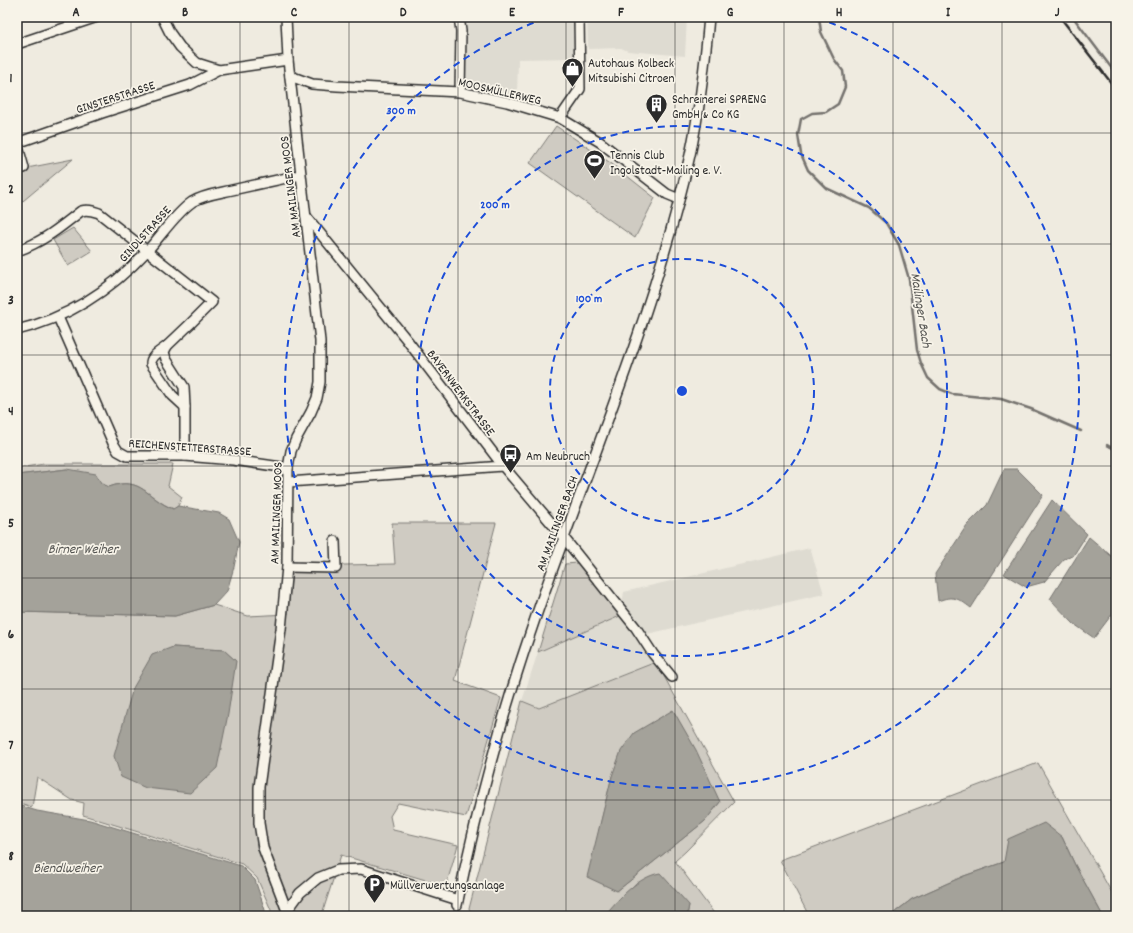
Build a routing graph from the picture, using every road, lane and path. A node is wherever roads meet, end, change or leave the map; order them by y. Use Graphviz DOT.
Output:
graph roads {
  1 [pos="97,17"];
  2 [pos="162,17"];
  3 [pos="286,17"];
  4 [pos="459,17"];
  5 [pos="579,17"];
  6 [pos="709,17"];
  7 [pos="17,44"];
  8 [pos="288,60"];
  9 [pos="219,70"];
  10 [pos="290,76"];
  11 [pos="460,92"];
  12 [pos="560,118"];
  13 [pos="17,143"];
  14 [pos="24,168"];
  15 [pos="300,175"];
  16 [pos="679,199"];
  17 [pos="306,216"];
  18 [pos="17,251"];
  19 [pos="148,251"];
  20 [pos="58,317"];
  21 [pos="17,330"];
  22 [pos="167,346"];
  23 [pos="185,407"];
  24 [pos="185,456"];
  25 [pos="503,466"];
  26 [pos="288,468"];
  27 [pos="289,482"];
  28 [pos="564,538"];
  29 [pos="335,541"];
  30 [pos="287,567"];
  31 [pos="672,677"];
  32 [pos="287,913"];
  1 -- 7 [label="street"];
  2 -- 9 [label="street"];
  3 -- 8 [label="street, AM MAILINGER MOOS"];
  4 -- 11 [label="street"];
  5 -- 12 [label="street"];
  6 -- 16 [label="street, AM MAILINGER BACH"];
  8 -- 9 [label="street"];
  8 -- 10 [label="street, AM MAILINGER MOOS"];
  9 -- 13 [label="street, GINSTERSTRASSE"];
  10 -- 11 [label="street, MOOSMÜLLERWEG"];
  10 -- 15 [label="street, AM MAILINGER MOOS"];
  11 -- 12 [label="street, MOOSMÜLLERWEG"];
  12 -- 16 [label="street, MOOSMÜLLERWEG"];
  13 -- 14 [label="street, GINSTERSTRASSE"];
  15 -- 17 [label="street, AM MAILINGER MOOS"];
  15 -- 19 [label="street, GINDLSTRASSE"];
  16 -- 28 [label="street, AM MAILINGER BACH"];
  17 -- 25 [label="street, BAYERNWERKSTRASSE"];
  17 -- 26 [label="street, AM MAILINGER MOOS"];
  18 -- 19 [label="street"];
  19 -- 20 [label="street, GINDLSTRASSE"];
  19 -- 22 [label="street"];
  20 -- 21 [label="street, GINDLSTRASSE"];
  20 -- 24 [label="street, REICHENSTETTERSTRASSE"];
  22 -- 23 [label="street"];
  22 -- 23 [label="street"];
  23 -- 24 [label="street"];
  24 -- 26 [label="street, REICHENSTETTERSTRASSE"];
  25 -- 27 [label="street"];
  25 -- 28 [label="street, BAYERNWERKSTRASSE"];
  26 -- 27 [label="street, AM MAILINGER MOOS"];
  27 -- 30 [label="street, AM MAILINGER MOOS"];
  28 -- 31 [label="street, BAYERNWERKSTRASSE"];
  28 -- 32 [label="street, AM MAILINGER BACH"];
  29 -- 30 [label="street"];
  30 -- 32 [label="street, AM MAILINGER MOOS"];
}
